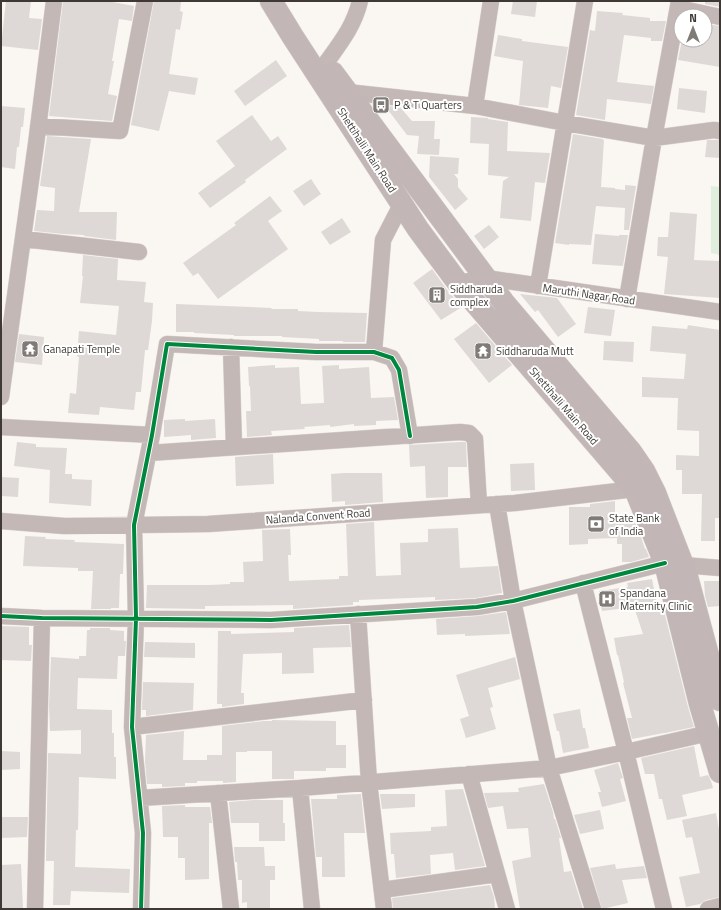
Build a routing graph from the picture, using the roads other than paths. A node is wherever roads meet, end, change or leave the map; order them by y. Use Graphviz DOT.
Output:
graph roads {
  1 [pos="54,1"];
  2 [pos="145,1"];
  3 [pos="271,1"];
  4 [pos="285,1"];
  5 [pos="360,1"];
  6 [pos="491,1"];
  7 [pos="585,1"];
  8 [pos="679,4"];
  9 [pos="720,17"];
  10 [pos="326,63"];
  11 [pos="338,92"];
  12 [pos="475,106"];
  13 [pos="565,123"];
  14 [pos="38,126"];
  15 [pos="720,131"];
  16 [pos="654,138"];
  17 [pos="402,204"];
  18 [pos="23,240"];
  19 [pos="139,252"];
  20 [pos="486,278"];
  21 [pos="458,283"];
  22 [pos="538,286"];
  23 [pos="627,299"];
  24 [pos="720,312"];
  25 [pos="231,347"];
  26 [pos="374,352"];
  27 [pos="1,397"];
  28 [pos="1,427"];
  29 [pos="152,435"];
  30 [pos="410,436"];
  31 [pos="234,447"];
  32 [pos="149,453"];
  33 [pos="643,487"];
  34 [pos="497,504"];
  35 [pos="479,505"];
  36 [pos="1,520"];
  37 [pos="134,525"];
  38 [pos="674,564"];
  39 [pos="720,568"];
  40 [pos="583,583"];
  41 [pos="513,601"];
  42 [pos="358,614"];
  43 [pos="1,616"];
  44 [pos="42,618"];
  45 [pos="136,618"];
  46 [pos="364,700"];
  47 [pos="720,700"];
  48 [pos="132,727"];
  49 [pos="709,733"];
  50 [pos="626,752"];
  51 [pos="549,768"];
  52 [pos="720,772"];
  53 [pos="469,774"];
  54 [pos="369,782"];
  55 [pos="300,788"];
  56 [pos="218,793"];
  57 [pos="140,798"];
  58 [pos="497,874"];
  59 [pos="382,890"];
  60 [pos="720,906"];
  61 [pos="36,909"];
  62 [pos="141,909"];
  63 [pos="231,909"];
  64 [pos="312,909"];
  65 [pos="384,909"];
  66 [pos="507,909"];
  67 [pos="593,909"];
  68 [pos="664,909"];
  69 [pos="708,909"];
  1 -- 14 [label="street"];
  2 -- 14 [label="street"];
  3 -- 11 [label="main road, Shettihalli Main Road"];
  4 -- 10 [label="main road, Shettihalli Main Road"];
  5 -- 10 [label="street"];
  6 -- 12 [label="street"];
  7 -- 13 [label="street"];
  8 -- 9 [label="street"];
  8 -- 16 [label="street"];
  10 -- 11 [label="main road, Shettihalli Main Road"];
  11 -- 12 [label="street"];
  11 -- 17 [label="main road, Shettihalli Main Road"];
  11 -- 20 [label="main road, Shettihalli Main Road"];
  12 -- 13 [label="street"];
  13 -- 16 [label="street"];
  13 -- 22 [label="street"];
  14 -- 18 [label="street"];
  15 -- 16 [label="street"];
  16 -- 23 [label="street"];
  17 -- 21 [label="main road, Shettihalli Main Road"];
  17 -- 26 [label="street"];
  18 -- 19 [label="street"];
  18 -- 27 [label="street"];
  20 -- 21 [label="street, Maruthi Nagar Road"];
  20 -- 22 [label="street, Maruthi Nagar Road"];
  20 -- 33 [label="main road, Shettihalli Main Road"];
  21 -- 33 [label="main road, Shettihalli Main Road"];
  22 -- 23 [label="street, Maruthi Nagar Road"];
  23 -- 24 [label="street, Maruthi Nagar Road"];
  25 -- 26 [label="street"];
  25 -- 29 [label="street"];
  25 -- 31 [label="street"];
  26 -- 30 [label="street"];
  28 -- 29 [label="street"];
  29 -- 32 [label="street"];
  30 -- 31 [label="street"];
  30 -- 35 [label="street"];
  31 -- 32 [label="street"];
  32 -- 37 [label="street"];
  33 -- 34 [label="street, Nalanda Convent Road"];
  33 -- 38 [label="main road, Shettihalli Main Road"];
  34 -- 35 [label="street, Nalanda Convent Road"];
  34 -- 41 [label="street"];
  35 -- 37 [label="street, Nalanda Convent Road"];
  36 -- 37 [label="street, Nalanda Convent Road"];
  37 -- 45 [label="street"];
  38 -- 39 [label="street"];
  38 -- 40 [label="street"];
  38 -- 47 [label="main road, Shettihalli Main Road"];
  38 -- 49 [label="main road, Shettihalli Main Road"];
  40 -- 41 [label="street"];
  40 -- 50 [label="street"];
  41 -- 42 [label="street"];
  41 -- 51 [label="street"];
  42 -- 45 [label="street"];
  42 -- 46 [label="street"];
  43 -- 44 [label="street"];
  44 -- 45 [label="street"];
  44 -- 61 [label="street"];
  45 -- 48 [label="street"];
  46 -- 48 [label="street"];
  46 -- 54 [label="street"];
  48 -- 57 [label="street"];
  49 -- 50 [label="street"];
  49 -- 52 [label="main road, Shettihalli Main Road"];
  50 -- 51 [label="street"];
  50 -- 68 [label="street"];
  51 -- 53 [label="street"];
  51 -- 67 [label="street"];
  53 -- 54 [label="street"];
  53 -- 58 [label="street"];
  54 -- 55 [label="street"];
  54 -- 59 [label="street"];
  55 -- 56 [label="street"];
  55 -- 64 [label="street"];
  56 -- 57 [label="street"];
  56 -- 63 [label="street"];
  57 -- 62 [label="street"];
  58 -- 59 [label="street"];
  58 -- 66 [label="street"];
  59 -- 65 [label="street"];
  60 -- 69 [label="street"];
}
